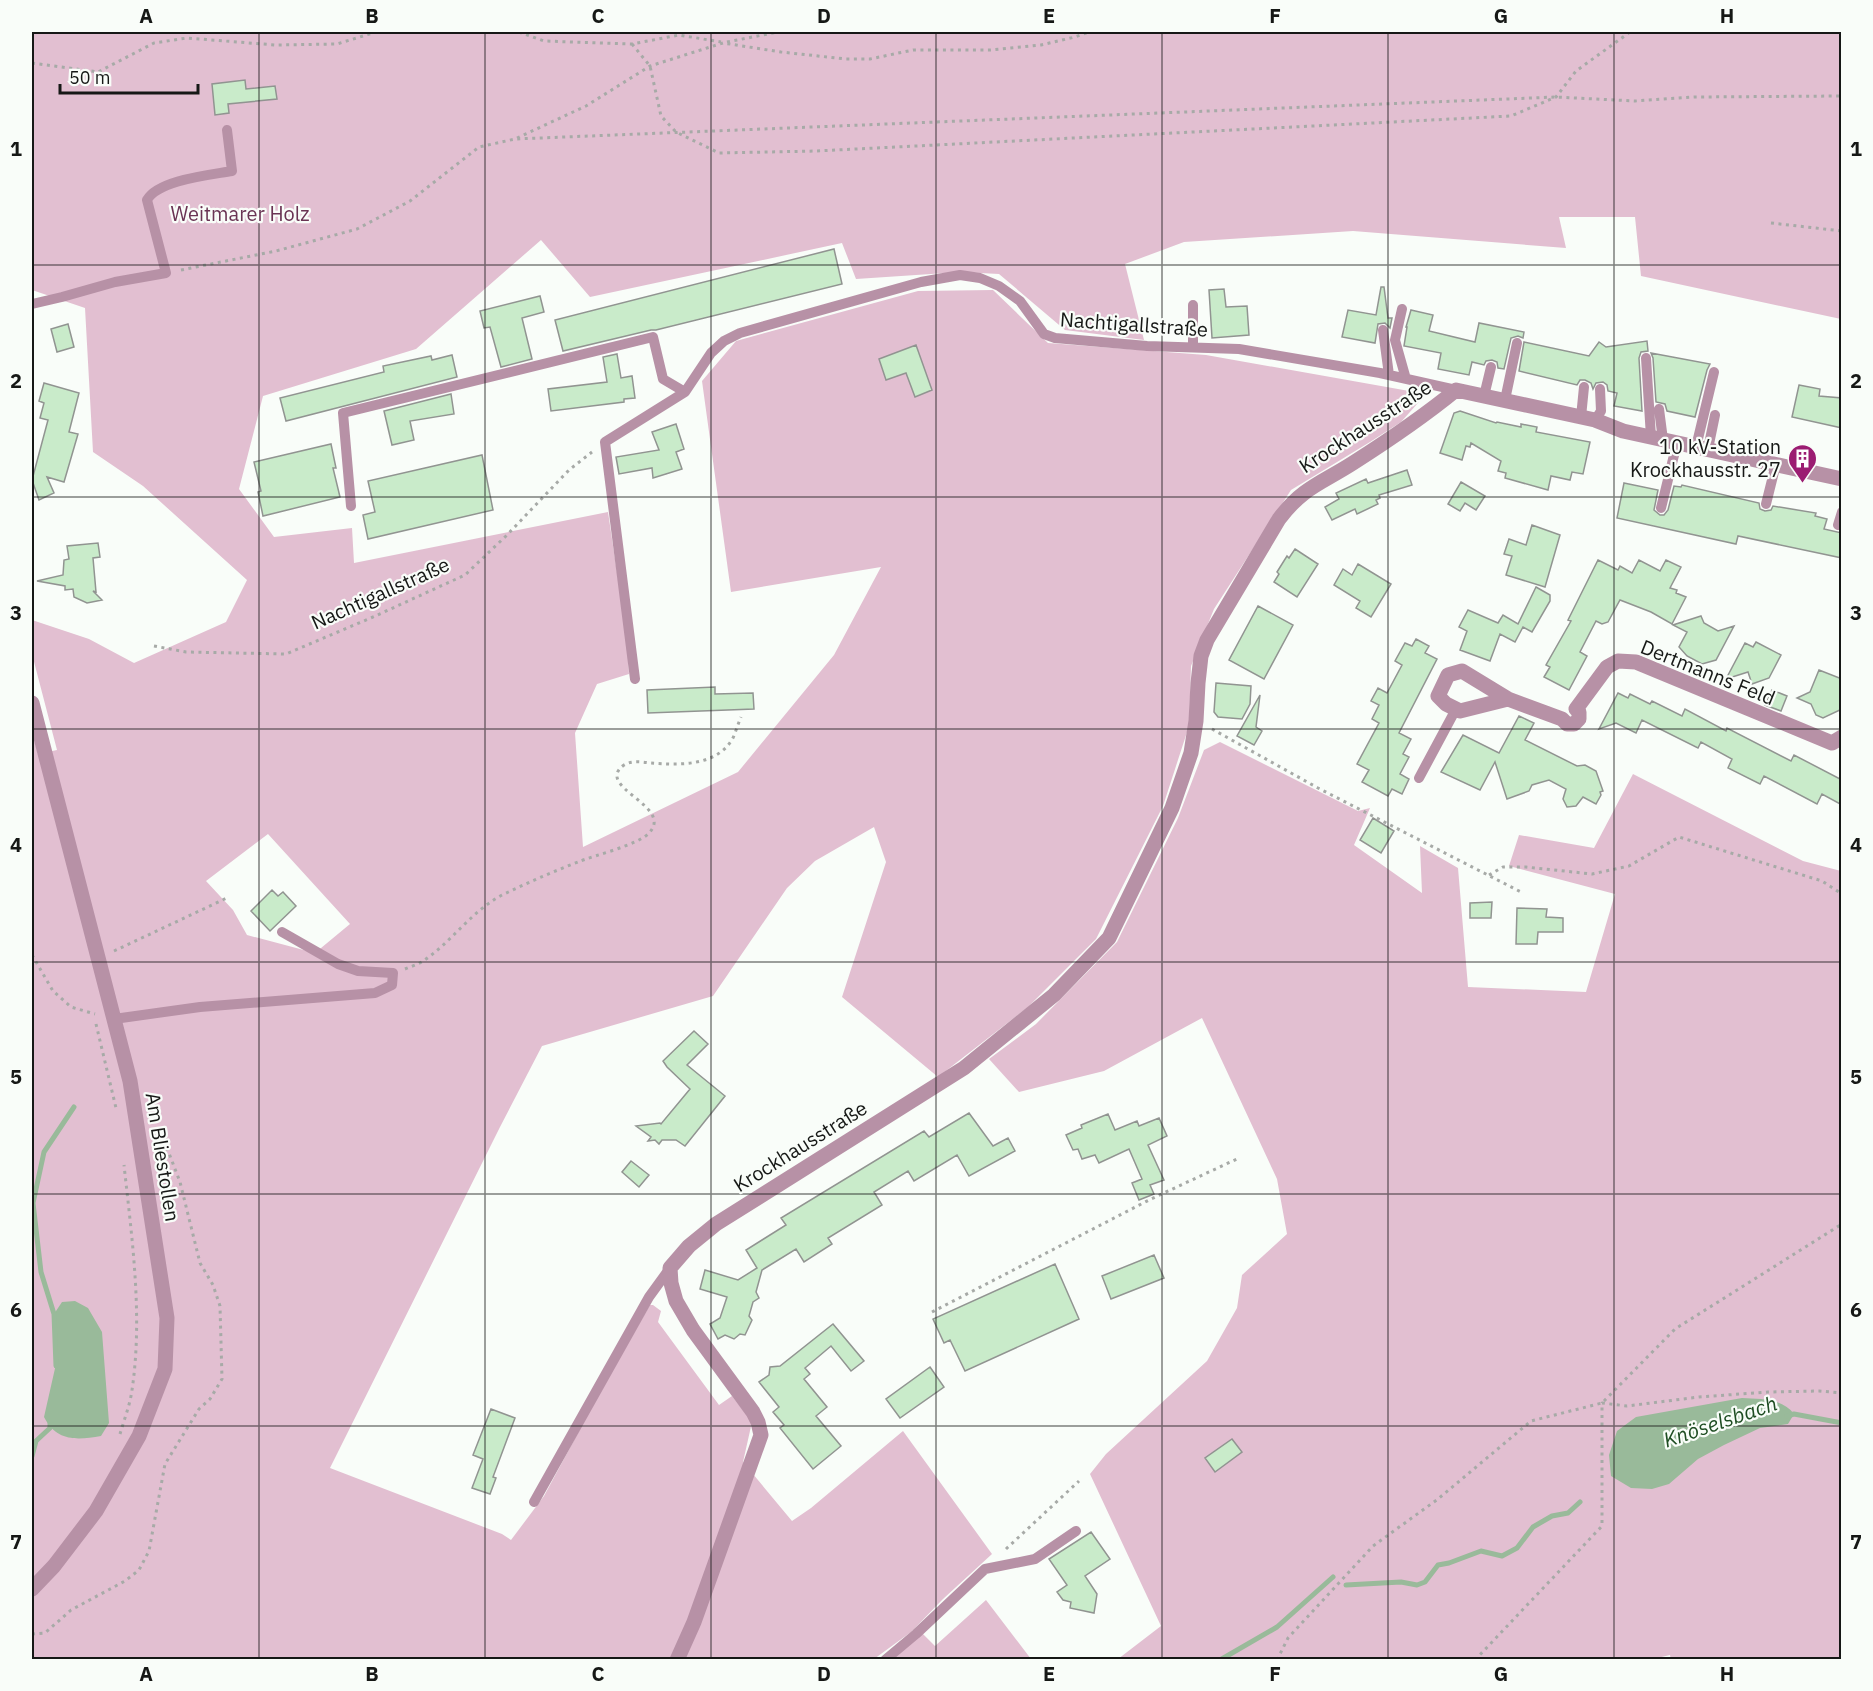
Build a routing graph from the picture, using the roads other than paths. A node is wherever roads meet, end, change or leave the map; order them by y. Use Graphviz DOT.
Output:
graph roads {
  1 [pos="227,130"];
  2 [pos="32,304"];
  3 [pos="1193,305"];
  4 [pos="1402,309"];
  5 [pos="1383,330"];
  6 [pos="1517,343"];
  7 [pos="1193,347"];
  8 [pos="1646,358"];
  9 [pos="1491,367"];
  10 [pos="1714,372"];
  11 [pos="1389,375"];
  12 [pos="1406,379"];
  13 [pos="1584,387"];
  14 [pos="1600,389"];
  15 [pos="1456,390"];
  16 [pos="685,392"];
  17 [pos="1484,396"];
  18 [pos="1505,400"];
  19 [pos="1659,409"];
  20 [pos="1715,415"];
  21 [pos="1588,418"];
  22 [pos="1664,440"];
  23 [pos="1702,448"];
  24 [pos="1776,464"];
  25 [pos="1842,479"];
  26 [pos="1766,504"];
  27 [pos="351,506"];
  28 [pos="1661,508"];
  29 [pos="1842,512"];
  30 [pos="1839,525"];
  31 [pos="635,679"];
  32 [pos="1508,699"];
  33 [pos="32,703"];
  34 [pos="1456,709"];
  35 [pos="1842,737"];
  36 [pos="1419,778"];
  37 [pos="282,932"];
  38 [pos="114,1019"];
  39 [pos="670,1268"];
  40 [pos="534,1502"];
  41 [pos="1076,1531"];
  42 [pos="32,1589"];
  43 [pos="677,1659"];
  44 [pos="885,1659"];
  1 -- 2 [label="lane"];
  3 -- 7 [label="lane"];
  4 -- 12 [label="lane"];
  5 -- 11 [label="lane"];
  6 -- 18 [label="lane"];
  7 -- 11 [label="lane, Nachtigallstraße"];
  7 -- 16 [label="lane, Nachtigallstraße"];
  8 -- 22 [label="lane"];
  9 -- 17 [label="lane"];
  10 -- 23 [label="lane"];
  11 -- 12 [label="lane, Nachtigallstraße"];
  12 -- 15 [label="lane, Nachtigallstraße"];
  13 -- 21 [label="lane"];
  14 -- 21 [label="lane"];
  15 -- 17 [label="street, Krockhausstraße"];
  15 -- 39 [label="street, Krockhausstraße"];
  16 -- 27 [label="lane"];
  16 -- 31 [label="lane, Nachtigallstraße"];
  17 -- 18 [label="street, Krockhausstraße"];
  18 -- 21 [label="street, Krockhausstraße"];
  19 -- 22 [label="lane"];
  20 -- 23 [label="lane"];
  21 -- 22 [label="street, Krockhausstraße"];
  22 -- 23 [label="street, Krockhausstraße"];
  22 -- 28 [label="lane"];
  23 -- 24 [label="street, Krockhausstraße"];
  24 -- 25 [label="street, Krockhausstraße"];
  24 -- 26 [label="lane"];
  29 -- 30 [label="lane"];
  32 -- 34 [label="street"];
  32 -- 34 [label="street, Dertmanns Feld"];
  32 -- 35 [label="street, Dertmanns Feld"];
  33 -- 38 [label="street, Am Bliestollen"];
  34 -- 36 [label="lane"];
  37 -- 38 [label="lane"];
  38 -- 42 [label="street, Am Bliestollen"];
  39 -- 40 [label="lane"];
  39 -- 43 [label="street"];
  41 -- 44 [label="lane"];
}
